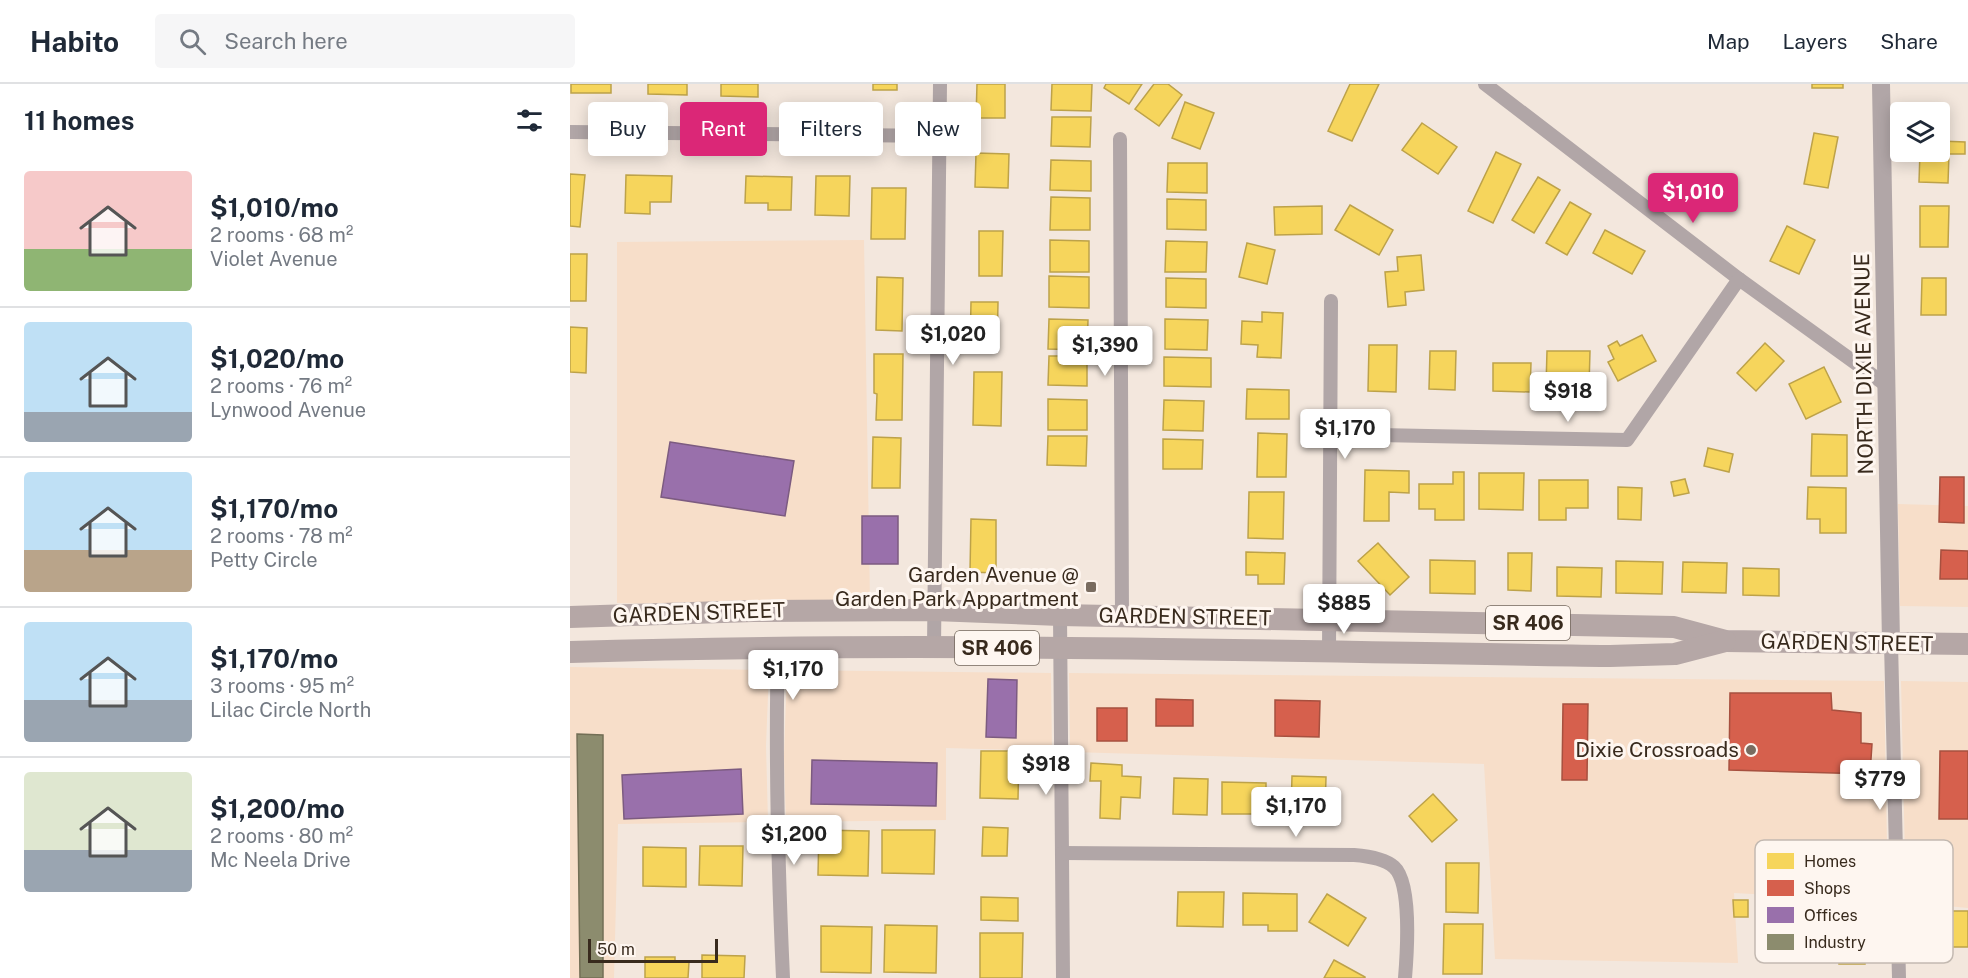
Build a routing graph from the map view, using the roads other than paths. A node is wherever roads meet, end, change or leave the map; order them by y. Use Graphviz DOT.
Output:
graph roads {
  1 [pos="940,84"];
  2 [pos="1485,84"];
  3 [pos="1881,84"];
  4 [pos="940,102"];
  5 [pos="570,132"];
  6 [pos="895,136"];
  7 [pos="1120,139"];
  8 [pos="939,156"];
  9 [pos="1739,279"];
  10 [pos="1331,301"];
  11 [pos="1886,385"];
  12 [pos="1330,434"];
  13 [pos="934,610"];
  14 [pos="1060,615"];
  15 [pos="1122,616"];
  16 [pos="570,617"];
  17 [pos="1328,619"];
  18 [pos="1726,641"];
  19 [pos="1891,643"];
  20 [pos="1968,644"];
  21 [pos="778,646"];
  22 [pos="934,647"];
  23 [pos="1059,647"];
  24 [pos="570,651"];
  25 [pos="1329,652"];
  26 [pos="1896,840"];
  27 [pos="1062,853"];
  28 [pos="1899,963"];
  29 [pos="1406,975"];
  30 [pos="783,978"];
  31 [pos="1064,978"];
  32 [pos="1899,978"];
  1 -- 4 [label="street"];
  2 -- 9 [label="street"];
  3 -- 11 [label="street, NORTH DIXIE AVENUE"];
  5 -- 6 [label="street"];
  7 -- 15 [label="street"];
  8 -- 13 [label="street"];
  9 -- 11 [label="street"];
  9 -- 12 [label="street"];
  10 -- 12 [label="street"];
  11 -- 19 [label="street, NORTH DIXIE AVENUE"];
  12 -- 17 [label="street"];
  13 -- 14 [label="main road, GARDEN STREET / SR 406"];
  13 -- 16 [label="main road, GARDEN STREET / SR 406"];
  13 -- 22 [label="street"];
  14 -- 15 [label="main road, GARDEN STREET / SR 406"];
  14 -- 23 [label="street"];
  15 -- 17 [label="main road, GARDEN STREET / SR 406"];
  17 -- 18 [label="main road, GARDEN STREET / SR 406"];
  17 -- 25 [label="street"];
  18 -- 19 [label="main road, GARDEN STREET / SR 406"];
  18 -- 25 [label="main road, GARDEN STREET / SR 406"];
  19 -- 20 [label="main road, GARDEN STREET / SR 406"];
  19 -- 26 [label="street"];
  21 -- 22 [label="main road, GARDEN STREET / SR 406"];
  21 -- 24 [label="main road, GARDEN STREET / SR 406"];
  21 -- 30 [label="street"];
  22 -- 23 [label="main road, GARDEN STREET / SR 406"];
  23 -- 25 [label="main road, GARDEN STREET / SR 406"];
  23 -- 27 [label="street"];
  27 -- 29 [label="street"];
  27 -- 31 [label="street"];
  28 -- 32 [label="street"];
}
